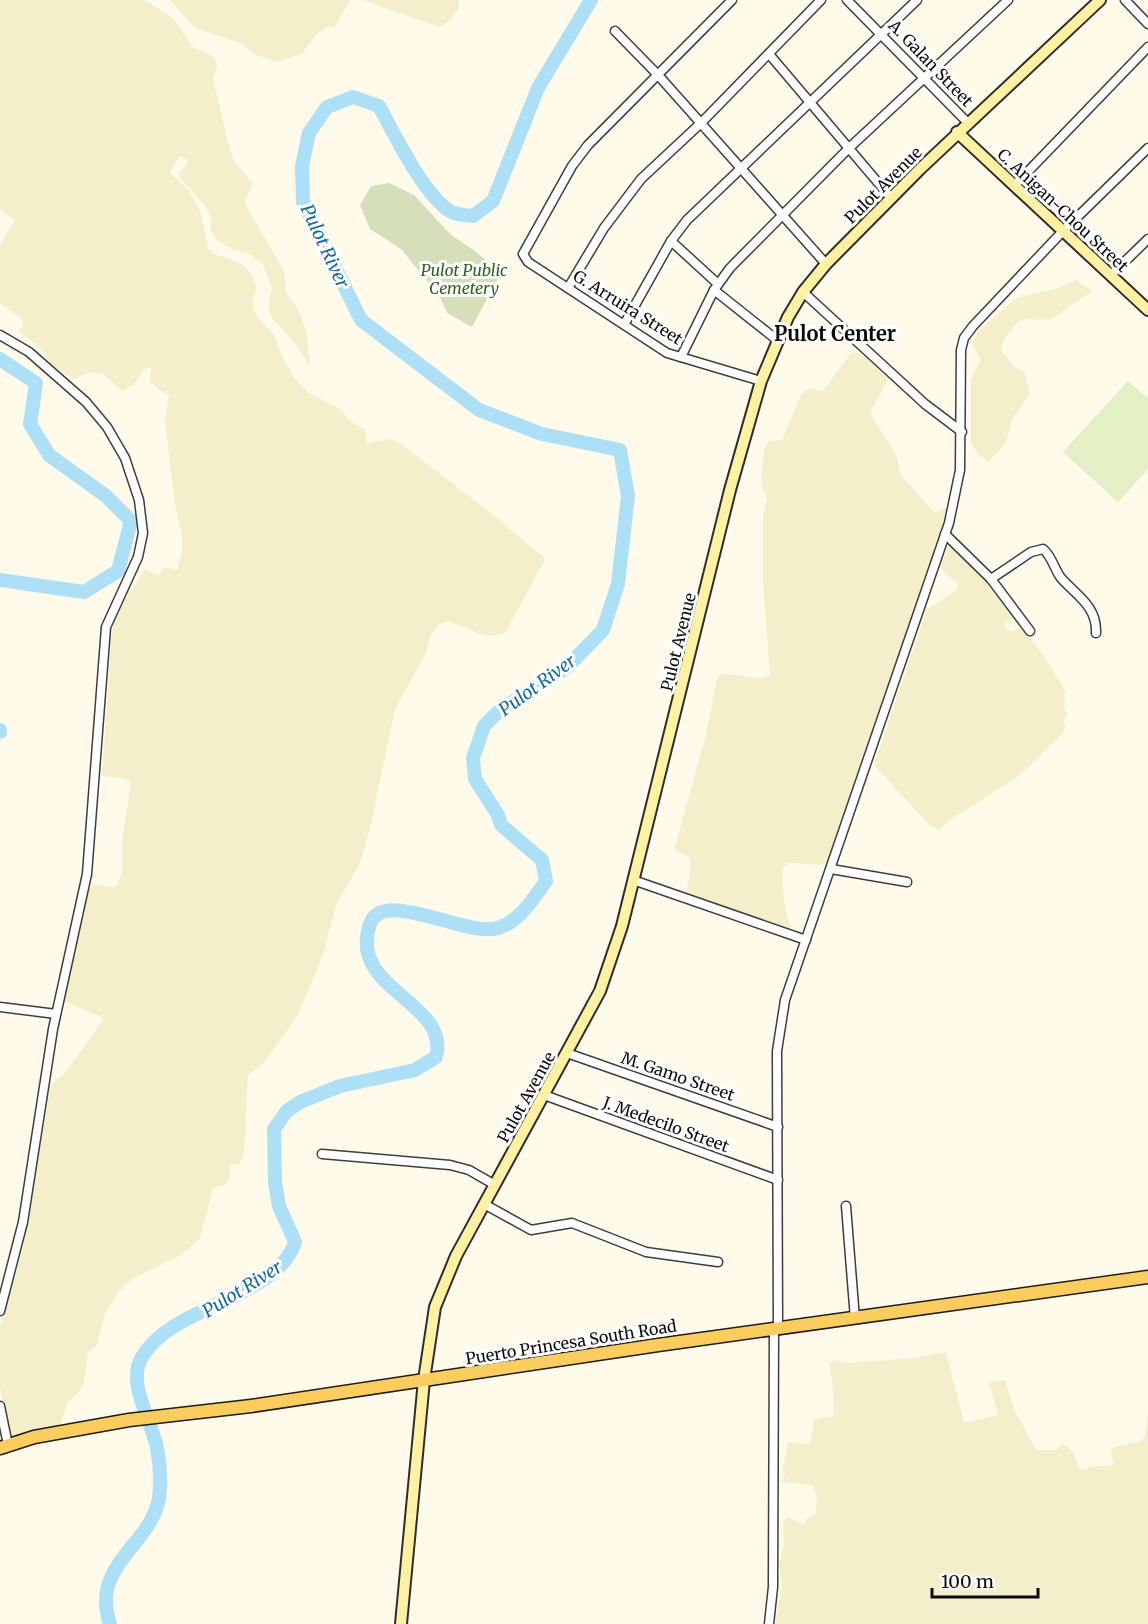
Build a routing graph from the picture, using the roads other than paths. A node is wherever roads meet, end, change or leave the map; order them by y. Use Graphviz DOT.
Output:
graph roads {
  1 [pos="732,0"];
  2 [pos="821,0"];
  3 [pos="847,0"];
  4 [pos="917,0"];
  5 [pos="1008,0"];
  6 [pos="1100,0"];
  7 [pos="1125,0"];
  8 [pos="1148,24"];
  9 [pos="615,32"];
  10 [pos="883,35"];
  11 [pos="1148,47"];
  12 [pos="769,54"];
  13 [pos="658,75"];
  14 [pos="925,78"];
  15 [pos="811,104"];
  16 [pos="968,122"];
  17 [pos="701,123"];
  18 [pos="957,132"];
  19 [pos="848,148"];
  20 [pos="1148,148"];
  21 [pos="740,170"];
  22 [pos="1014,186"];
  23 [pos="891,198"];
  24 [pos="783,216"];
  25 [pos="1063,231"];
  26 [pos="1148,239"];
  27 [pos="671,241"];
  28 [pos="826,264"];
  29 [pos="1112,275"];
  30 [pos="716,287"];
  31 [pos="568,288"];
  32 [pos="803,292"];
  33 [pos="1148,310"];
  34 [pos="625,323"];
  35 [pos="0,335"];
  36 [pos="777,340"];
  37 [pos="681,357"];
  38 [pos="761,381"];
  39 [pos="962,432"];
  40 [pos="945,534"];
  41 [pos="991,579"];
  42 [pos="1030,631"];
  43 [pos="1096,633"];
  44 [pos="831,870"];
  45 [pos="633,880"];
  46 [pos="907,882"];
  47 [pos="806,940"];
  48 [pos="0,1007"];
  49 [pos="56,1014"];
  50 [pos="567,1053"];
  51 [pos="544,1095"];
  52 [pos="778,1127"];
  53 [pos="322,1154"];
  54 [pos="778,1180"];
  55 [pos="495,1185"];
  56 [pos="484,1204"];
  57 [pos="846,1206"];
  58 [pos="718,1262"];
  59 [pos="1148,1277"];
  60 [pos="0,1311"];
  61 [pos="855,1319"];
  62 [pos="776,1329"];
  63 [pos="424,1380"];
  64 [pos="0,1407"];
  65 [pos="4,1447"];
  66 [pos="401,1624"];
  67 [pos="769,1624"];
  1 -- 13 [label="street"];
  2 -- 12 [label="street"];
  3 -- 10 [label="street, A. Galan Street"];
  4 -- 10 [label="street"];
  5 -- 14 [label="street"];
  6 -- 16 [label="street, Pulot Avenue"];
  7 -- 8 [label="street"];
  9 -- 13 [label="street"];
  10 -- 14 [label="street, A. Galan Street"];
  10 -- 15 [label="street"];
  11 -- 22 [label="street"];
  12 -- 15 [label="street"];
  12 -- 17 [label="street"];
  13 -- 17 [label="street"];
  13 -- 31 [label="street, G. Arruira Street"];
  14 -- 16 [label="street, A. Galan Street"];
  14 -- 19 [label="street"];
  15 -- 19 [label="street"];
  15 -- 21 [label="street"];
  16 -- 18 [label="street, Pulot Avenue"];
  17 -- 21 [label="street"];
  17 -- 31 [label="street"];
  18 -- 22 [label="street, C. Anigan-Chou Street"];
  18 -- 23 [label="street, Pulot Avenue"];
  19 -- 23 [label="street"];
  19 -- 24 [label="street"];
  20 -- 25 [label="street"];
  21 -- 24 [label="street"];
  21 -- 27 [label="street"];
  22 -- 25 [label="street, C. Anigan-Chou Street"];
  23 -- 28 [label="street, Pulot Avenue"];
  24 -- 28 [label="street"];
  24 -- 30 [label="street"];
  25 -- 29 [label="street, C. Anigan-Chou Street"];
  25 -- 39 [label="street"];
  26 -- 29 [label="street"];
  27 -- 30 [label="street"];
  27 -- 34 [label="street"];
  28 -- 32 [label="street, Pulot Avenue"];
  29 -- 33 [label="street, C. Anigan-Chou Street"];
  30 -- 36 [label="street"];
  30 -- 37 [label="street"];
  31 -- 34 [label="street, G. Arruira Street"];
  32 -- 36 [label="street, Pulot Avenue"];
  32 -- 39 [label="street"];
  34 -- 37 [label="street, G. Arruira Street"];
  35 -- 49 [label="street"];
  36 -- 38 [label="street, Pulot Avenue"];
  37 -- 38 [label="street, G. Arruira Street"];
  38 -- 45 [label="street, Pulot Avenue"];
  39 -- 40 [label="street"];
  40 -- 41 [label="street"];
  40 -- 44 [label="street"];
  41 -- 42 [label="street"];
  41 -- 43 [label="street"];
  44 -- 46 [label="street"];
  44 -- 47 [label="street"];
  45 -- 47 [label="street"];
  45 -- 50 [label="street, Pulot Avenue"];
  47 -- 52 [label="street"];
  48 -- 49 [label="street"];
  49 -- 60 [label="street"];
  50 -- 51 [label="street, Pulot Avenue"];
  50 -- 52 [label="street, M. Gamo Street"];
  51 -- 54 [label="street, J. Medecilo Street"];
  51 -- 55 [label="street, Pulot Avenue"];
  52 -- 54 [label="street"];
  53 -- 55 [label="street"];
  54 -- 62 [label="street"];
  55 -- 56 [label="street, Pulot Avenue"];
  56 -- 58 [label="street"];
  56 -- 63 [label="street, Pulot Avenue"];
  57 -- 61 [label="street"];
  59 -- 61 [label="main road, Puerto Princesa South Road"];
  61 -- 62 [label="main road, Puerto Princesa South Road"];
  62 -- 63 [label="main road, Puerto Princesa South Road"];
  62 -- 67 [label="street"];
  63 -- 65 [label="main road, Puerto Princesa South Road"];
  63 -- 66 [label="street, Pulot Avenue"];
  64 -- 65 [label="street"];
}
